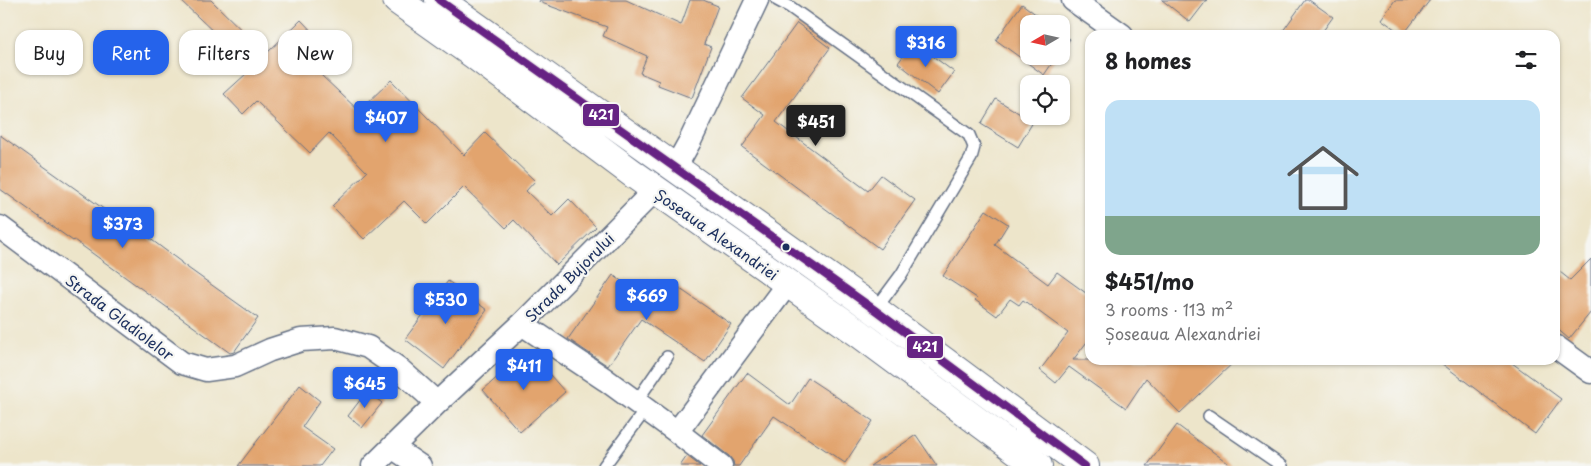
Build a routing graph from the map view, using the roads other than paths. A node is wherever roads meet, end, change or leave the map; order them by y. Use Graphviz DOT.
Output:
graph roads {
  1 [pos="397,0"];
  2 [pos="438,0"];
  3 [pos="757,0"];
  4 [pos="777,0"];
  5 [pos="1073,0"];
  6 [pos="1115,30"];
  7 [pos="675,168"];
  8 [pos="655,190"];
  9 [pos="0,227"];
  10 [pos="788,284"];
  11 [pos="875,310"];
  12 [pos="522,324"];
  13 [pos="1560,350"];
  14 [pos="667,357"];
  15 [pos="1591,372"];
  16 [pos="437,403"];
  17 [pos="641,405"];
  18 [pos="1209,416"];
  19 [pos="677,432"];
  20 [pos="392,447"];
  21 [pos="373,466"];
  22 [pos="420,466"];
  23 [pos="604,466"];
  24 [pos="721,466"];
  25 [pos="1038,466"];
  26 [pos="1085,466"];
  27 [pos="1282,466"];
  1 -- 8 [label="highway, Șoseaua Alexandriei"];
  2 -- 7 [label="highway, Șoseaua Alexandriei"];
  3 -- 7 [label="street"];
  4 -- 11 [label="lane"];
  5 -- 6 [label="street"];
  7 -- 11 [label="highway, Șoseaua Alexandriei"];
  8 -- 10 [label="highway, Șoseaua Alexandriei"];
  8 -- 12 [label="street, Strada Bujorului"];
  9 -- 16 [label="street, Strada Gladiolelor"];
  10 -- 19 [label="street"];
  10 -- 25 [label="highway, Șoseaua Alexandriei"];
  11 -- 26 [label="highway, Șoseaua Alexandriei"];
  12 -- 16 [label="street, Strada Bujorului"];
  12 -- 17 [label="street"];
  13 -- 15 [label="street"];
  14 -- 17 [label="lane"];
  16 -- 20 [label="street, Strada Bujorului"];
  17 -- 19 [label="street"];
  17 -- 23 [label="lane"];
  18 -- 27 [label="lane"];
  19 -- 24 [label="street"];
  20 -- 21 [label="street, Strada Bujorului"];
  20 -- 22 [label="street"];
}
